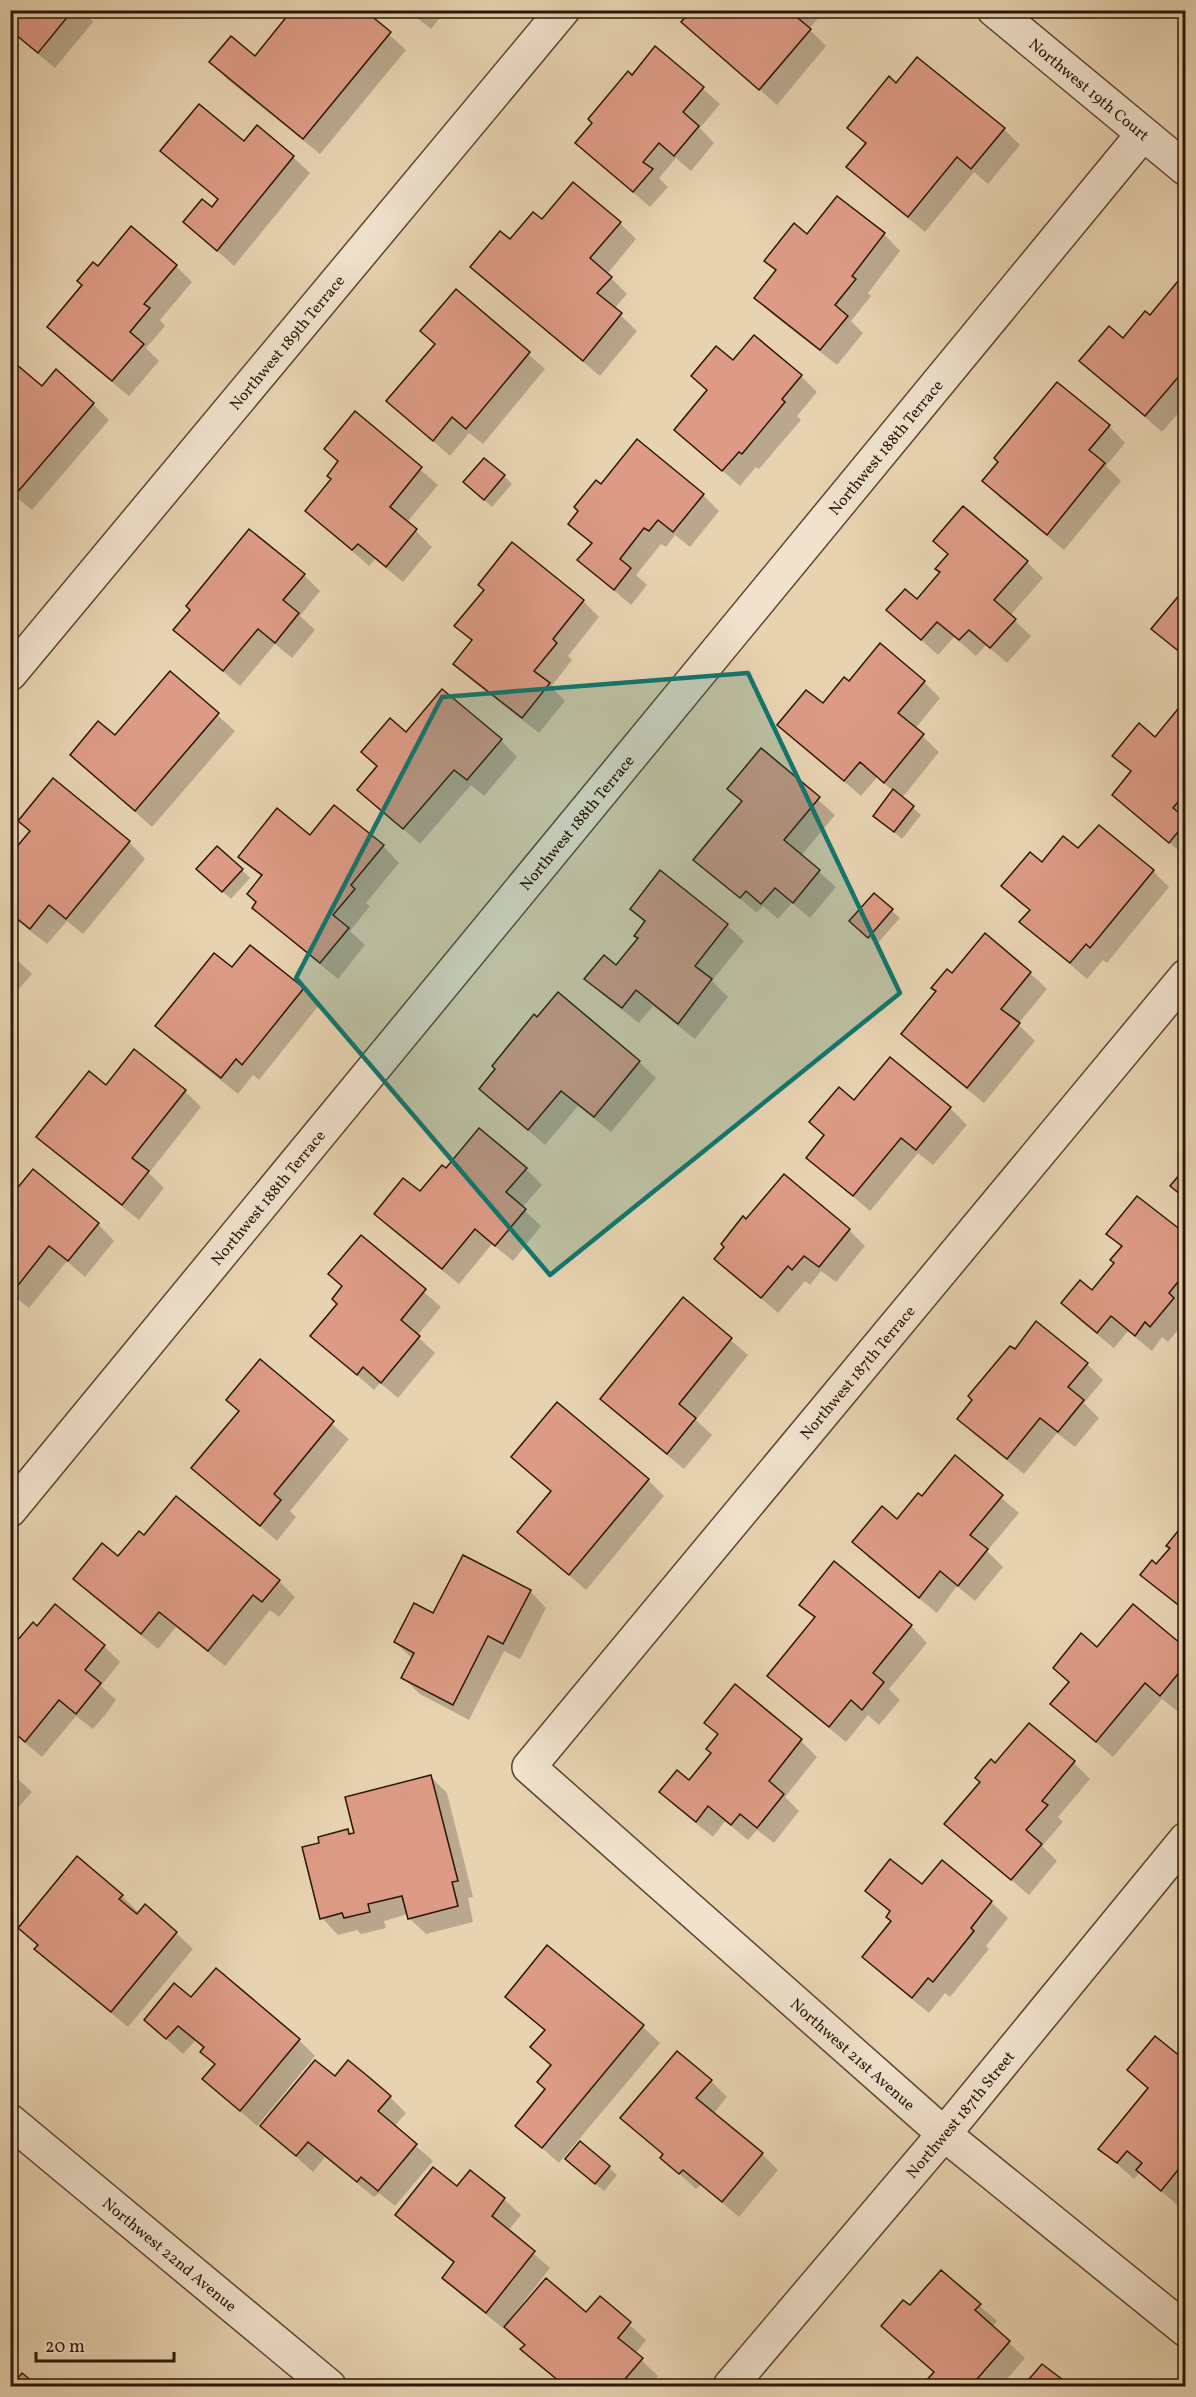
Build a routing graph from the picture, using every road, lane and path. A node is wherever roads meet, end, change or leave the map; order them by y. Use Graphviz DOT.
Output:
graph roads {
  1 [pos="563,10"];
  2 [pos="994,10"];
  3 [pos="1143,134"];
  4 [pos="1185,169"];
  5 [pos="10,674"];
  6 [pos="1185,976"];
  7 [pos="10,1510"];
  8 [pos="529,1767"];
  9 [pos="1185,1839"];
  10 [pos="10,2121"];
  11 [pos="944,2134"];
  12 [pos="1185,2330"];
  13 [pos="329,2386"];
  14 [pos="730,2386"];
  1 -- 5 [label="street, Northwest 189th Terrace"];
  2 -- 3 [label="street, Northwest 19th Court"];
  3 -- 4 [label="street, Northwest 19th Court"];
  3 -- 7 [label="street, Northwest 188th Terrace"];
  6 -- 8 [label="street, Northwest 187th Terrace"];
  8 -- 11 [label="street, Northwest 21st Avenue"];
  9 -- 11 [label="street, Northwest 187th Street"];
  10 -- 13 [label="street, Northwest 22nd Avenue"];
  11 -- 12 [label="street, Northwest 21st Avenue"];
  11 -- 14 [label="street, Northwest 187th Street"];
}
